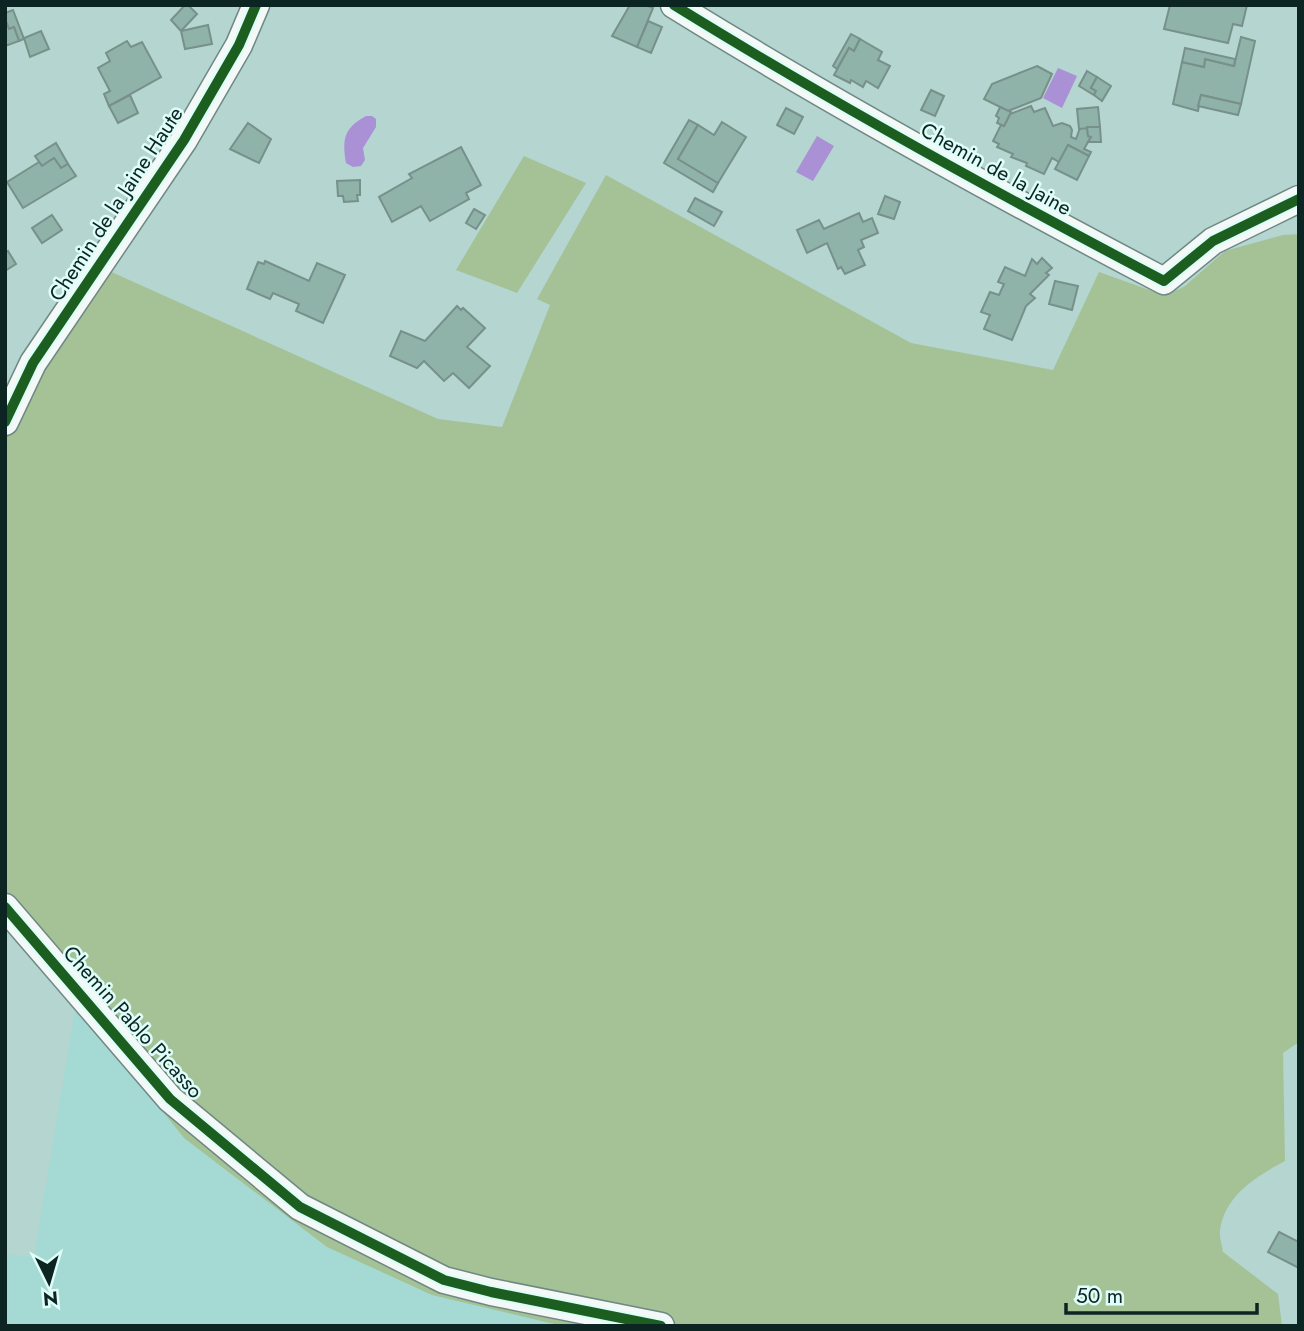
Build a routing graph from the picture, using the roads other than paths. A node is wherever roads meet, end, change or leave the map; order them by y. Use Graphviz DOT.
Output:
graph roads {
  1 [pos="256,5"];
  2 [pos="674,5"];
  3 [pos="1299,199"];
  4 [pos="5,422"];
  5 [pos="5,907"];
  6 [pos="660,1326"];
  1 -- 4 [label="street, Chemin de la Jaine Haute"];
  2 -- 3 [label="street, Chemin de la Jaine"];
  5 -- 6 [label="street, Chemin Pablo Picasso"];
}
